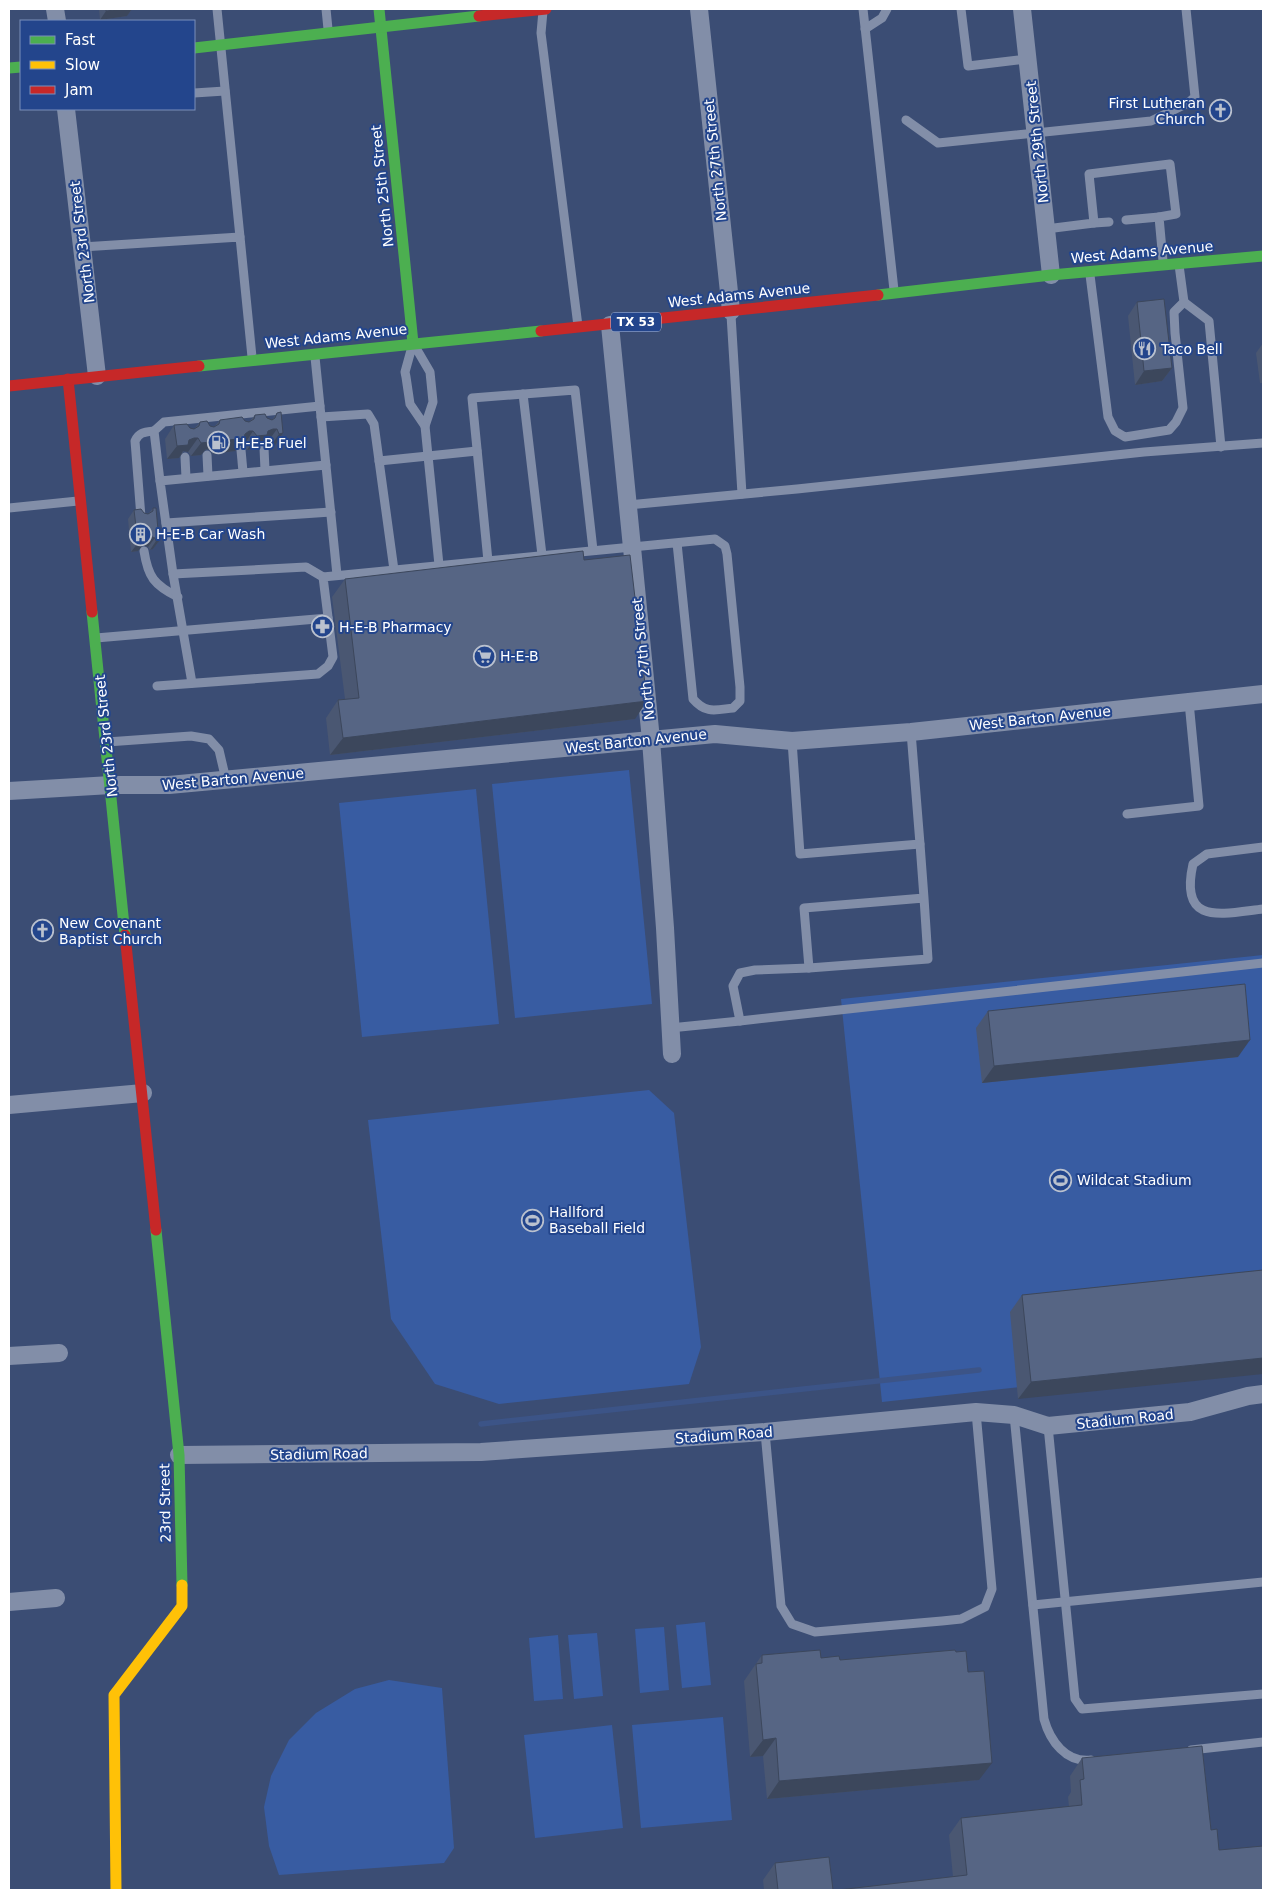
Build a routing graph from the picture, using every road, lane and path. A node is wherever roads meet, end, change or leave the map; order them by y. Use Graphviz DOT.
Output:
graph roads {
  1 [pos="217,9"];
  2 [pos="326,9"];
  3 [pos="379,9"];
  4 [pos="544,9"];
  5 [pos="699,9"];
  6 [pos="863,9"];
  7 [pos="887,9"];
  8 [pos="961,9"];
  9 [pos="1022,9"];
  10 [pos="1186,9"];
  11 [pos="382,26"];
  12 [pos="865,29"];
  13 [pos="329,32"];
  14 [pos="221,45"];
  15 [pos="195,48"];
  16 [pos="1028,59"];
  17 [pos="226,91"];
  18 [pos="195,93"];
  19 [pos="66,110"];
  20 [pos="906,120"];
  21 [pos="1036,133"];
  22 [pos="1160,217"];
  23 [pos="1126,220"];
  24 [pos="1109,222"];
  25 [pos="1094,223"];
  26 [pos="1046,229"];
  27 [pos="240,237"];
  28 [pos="82,247"];
  29 [pos="1263,256"];
  30 [pos="1179,264"];
  31 [pos="1164,265"];
  32 [pos="1090,272"];
  33 [pos="1051,275"];
  34 [pos="894,293"];
  35 [pos="1184,302"];
  36 [pos="731,311"];
  37 [pos="610,325"];
  38 [pos="578,328"];
  39 [pos="413,343"];
  40 [pos="314,354"];
  41 [pos="252,360"];
  42 [pos="97,376"];
  43 [pos="68,379"];
  44 [pos="9,386"];
  45 [pos="523,394"];
  46 [pos="320,406"];
  47 [pos="321,417"];
  48 [pos="425,426"];
  49 [pos="154,431"];
  50 [pos="1263,443"];
  51 [pos="1221,447"];
  52 [pos="264,448"];
  53 [pos="241,450"];
  54 [pos="477,451"];
  55 [pos="206,455"];
  56 [pos="428,456"];
  57 [pos="185,457"];
  58 [pos="379,461"];
  59 [pos="326,465"];
  60 [pos="265,470"];
  61 [pos="243,472"];
  62 [pos="208,476"];
  63 [pos="186,478"];
  64 [pos="160,481"];
  65 [pos="742,494"];
  66 [pos="81,501"];
  67 [pos="628,505"];
  68 [pos="9,508"];
  69 [pos="331,512"];
  70 [pos="141,517"];
  71 [pos="166,523"];
  72 [pos="677,543"];
  73 [pos="632,546"];
  74 [pos="144,550"];
  75 [pos="594,550"];
  76 [pos="542,555"];
  77 [pos="488,561"];
  78 [pos="439,566"];
  79 [pos="394,570"];
  80 [pos="173,574"];
  81 [pos="337,575"];
  82 [pos="323,577"];
  83 [pos="178,597"];
  84 [pos="328,618"];
  85 [pos="184,632"];
  86 [pos="96,638"];
  87 [pos="192,682"];
  88 [pos="157,686"];
  89 [pos="1263,694"];
  90 [pos="1189,702"];
  91 [pos="911,732"];
  92 [pos="651,740"];
  93 [pos="106,742"];
  94 [pos="792,742"];
  95 [pos="226,780"];
  96 [pos="111,785"];
  97 [pos="9,791"];
  98 [pos="1128,814"];
  99 [pos="920,844"];
  100 [pos="1263,847"];
  101 [pos="924,898"];
  102 [pos="1263,909"];
  103 [pos="1263,963"];
  104 [pos="809,968"];
  105 [pos="740,1021"];
  106 [pos="670,1028"];
  107 [pos="672,1054"];
  108 [pos="143,1093"];
  109 [pos="9,1104"];
  110 [pos="59,1353"];
  111 [pos="9,1356"];
  112 [pos="1263,1394"];
  113 [pos="976,1412"];
  114 [pos="1014,1415"];
  115 [pos="1048,1426"];
  116 [pos="765,1432"];
  117 [pos="179,1455"];
  118 [pos="1263,1582"];
  119 [pos="56,1598"];
  120 [pos="9,1602"];
  121 [pos="1066,1602"];
  122 [pos="1033,1605"];
  123 [pos="1263,1694"];
  124 [pos="1263,1742"];
  125 [pos="1178,1751"];
  126 [pos="1103,1759"];
  127 [pos="116,1890"];
  1 -- 14 [label="lane"];
  2 -- 13 [label="lane"];
  3 -- 11 [label="street, North 25th Street"];
  4 -- 11 [label="street"];
  4 -- 38 [label="lane"];
  5 -- 36 [label="street, North 27th Street"];
  6 -- 12 [label="lane"];
  7 -- 12 [label="lane"];
  8 -- 16 [label="lane"];
  9 -- 16 [label="street, North 29th Street"];
  10 -- 21 [label="lane"];
  11 -- 13 [label="street"];
  11 -- 39 [label="street, North 25th Street"];
  12 -- 34 [label="lane"];
  13 -- 14 [label="street"];
  14 -- 15 [label="street"];
  14 -- 17 [label="lane"];
  16 -- 21 [label="street, North 29th Street"];
  17 -- 18 [label="lane"];
  17 -- 27 [label="lane"];
  19 -- 28 [label="street, North 23rd Street"];
  20 -- 21 [label="lane"];
  21 -- 26 [label="street, North 29th Street"];
  22 -- 23 [label="lane"];
  22 -- 25 [label="lane"];
  22 -- 31 [label="lane"];
  24 -- 25 [label="lane"];
  25 -- 26 [label="lane"];
  26 -- 33 [label="street, North 29th Street"];
  27 -- 28 [label="lane"];
  27 -- 41 [label="lane"];
  28 -- 42 [label="street, North 23rd Street"];
  29 -- 30 [label="street, West Adams Avenue / TX 53"];
  30 -- 31 [label="street, West Adams Avenue / TX 53"];
  30 -- 35 [label="lane"];
  31 -- 32 [label="street, West Adams Avenue / TX 53"];
  32 -- 33 [label="street, West Adams Avenue / TX 53"];
  32 -- 35 [label="lane"];
  33 -- 34 [label="street, West Adams Avenue / TX 53"];
  34 -- 36 [label="street, West Adams Avenue / TX 53"];
  35 -- 51 [label="lane"];
  36 -- 37 [label="street, West Adams Avenue / TX 53"];
  36 -- 65 [label="lane"];
  37 -- 38 [label="street, West Adams Avenue / TX 53"];
  37 -- 67 [label="street, North 27th Street"];
  38 -- 39 [label="street, West Adams Avenue / TX 53"];
  39 -- 40 [label="street, West Adams Avenue / TX 53"];
  39 -- 48 [label="lane"];
  39 -- 48 [label="lane"];
  40 -- 41 [label="street, West Adams Avenue / TX 53"];
  40 -- 46 [label="lane"];
  41 -- 42 [label="street, West Adams Avenue / TX 53"];
  42 -- 43 [label="street, West Adams Avenue / TX 53"];
  43 -- 44 [label="street, West Adams Avenue / TX 53"];
  43 -- 66 [label="street, North 23rd Street"];
  45 -- 54 [label="lane"];
  45 -- 75 [label="lane"];
  45 -- 76 [label="lane"];
  46 -- 47 [label="lane"];
  46 -- 49 [label="lane"];
  47 -- 58 [label="lane"];
  47 -- 59 [label="lane"];
  48 -- 56 [label="lane"];
  49 -- 64 [label="lane"];
  49 -- 70 [label="lane"];
  50 -- 51 [label="lane"];
  51 -- 65 [label="lane"];
  52 -- 60 [label="lane"];
  53 -- 61 [label="lane"];
  54 -- 56 [label="lane"];
  54 -- 77 [label="lane"];
  55 -- 62 [label="lane"];
  56 -- 58 [label="lane"];
  56 -- 78 [label="lane"];
  57 -- 63 [label="lane"];
  58 -- 79 [label="lane"];
  59 -- 60 [label="lane"];
  59 -- 69 [label="lane"];
  60 -- 61 [label="lane"];
  61 -- 62 [label="lane"];
  62 -- 63 [label="lane"];
  63 -- 64 [label="lane"];
  64 -- 71 [label="lane"];
  65 -- 67 [label="lane"];
  66 -- 68 [label="lane"];
  66 -- 86 [label="street, North 23rd Street"];
  67 -- 73 [label="street, North 27th Street"];
  69 -- 71 [label="lane"];
  69 -- 81 [label="lane"];
  71 -- 80 [label="lane"];
  72 -- 72 [label="lane"];
  72 -- 73 [label="lane"];
  73 -- 75 [label="lane"];
  73 -- 92 [label="street, North 27th Street"];
  74 -- 83 [label="lane"];
  75 -- 76 [label="lane"];
  76 -- 77 [label="lane"];
  77 -- 78 [label="lane"];
  78 -- 79 [label="lane"];
  79 -- 81 [label="lane"];
  80 -- 82 [label="lane"];
  80 -- 83 [label="lane"];
  81 -- 82 [label="lane"];
  82 -- 84 [label="lane"];
  83 -- 85 [label="lane"];
  84 -- 85 [label="lane"];
  84 -- 87 [label="lane"];
  85 -- 86 [label="lane"];
  85 -- 87 [label="lane"];
  86 -- 93 [label="street, North 23rd Street"];
  87 -- 88 [label="lane"];
  89 -- 90 [label="street, West Barton Avenue"];
  90 -- 91 [label="street, West Barton Avenue"];
  90 -- 98 [label="lane"];
  91 -- 94 [label="street, West Barton Avenue"];
  91 -- 99 [label="lane"];
  92 -- 94 [label="street, West Barton Avenue"];
  92 -- 95 [label="street, West Barton Avenue"];
  92 -- 106 [label="street, North 27th Street"];
  93 -- 95 [label="lane"];
  93 -- 96 [label="street, North 23rd Street"];
  94 -- 99 [label="lane"];
  95 -- 96 [label="street, West Barton Avenue"];
  96 -- 97 [label="street, West Barton Avenue"];
  96 -- 108 [label="street, North 23rd Street"];
  99 -- 101 [label="lane"];
  100 -- 102 [label="lane"];
  101 -- 104 [label="lane"];
  101 -- 104 [label="lane"];
  103 -- 105 [label="lane"];
  104 -- 105 [label="lane"];
  105 -- 106 [label="lane"];
  106 -- 107 [label="street, North 27th Street"];
  108 -- 109 [label="street"];
  108 -- 117 [label="street, 23rd Street"];
  110 -- 111 [label="street"];
  112 -- 115 [label="street, Stadium Road"];
  113 -- 114 [label="street, Stadium Road"];
  113 -- 116 [label="street, Stadium Road"];
  113 -- 116 [label="lane"];
  114 -- 115 [label="street, Stadium Road"];
  114 -- 122 [label="lane"];
  115 -- 121 [label="lane"];
  116 -- 117 [label="street, Stadium Road"];
  117 -- 127 [label="street, 23rd Street"];
  118 -- 121 [label="lane"];
  119 -- 120 [label="street"];
  121 -- 122 [label="lane"];
  121 -- 123 [label="lane"];
  122 -- 126 [label="lane"];
  124 -- 125 [label="lane"];
}
